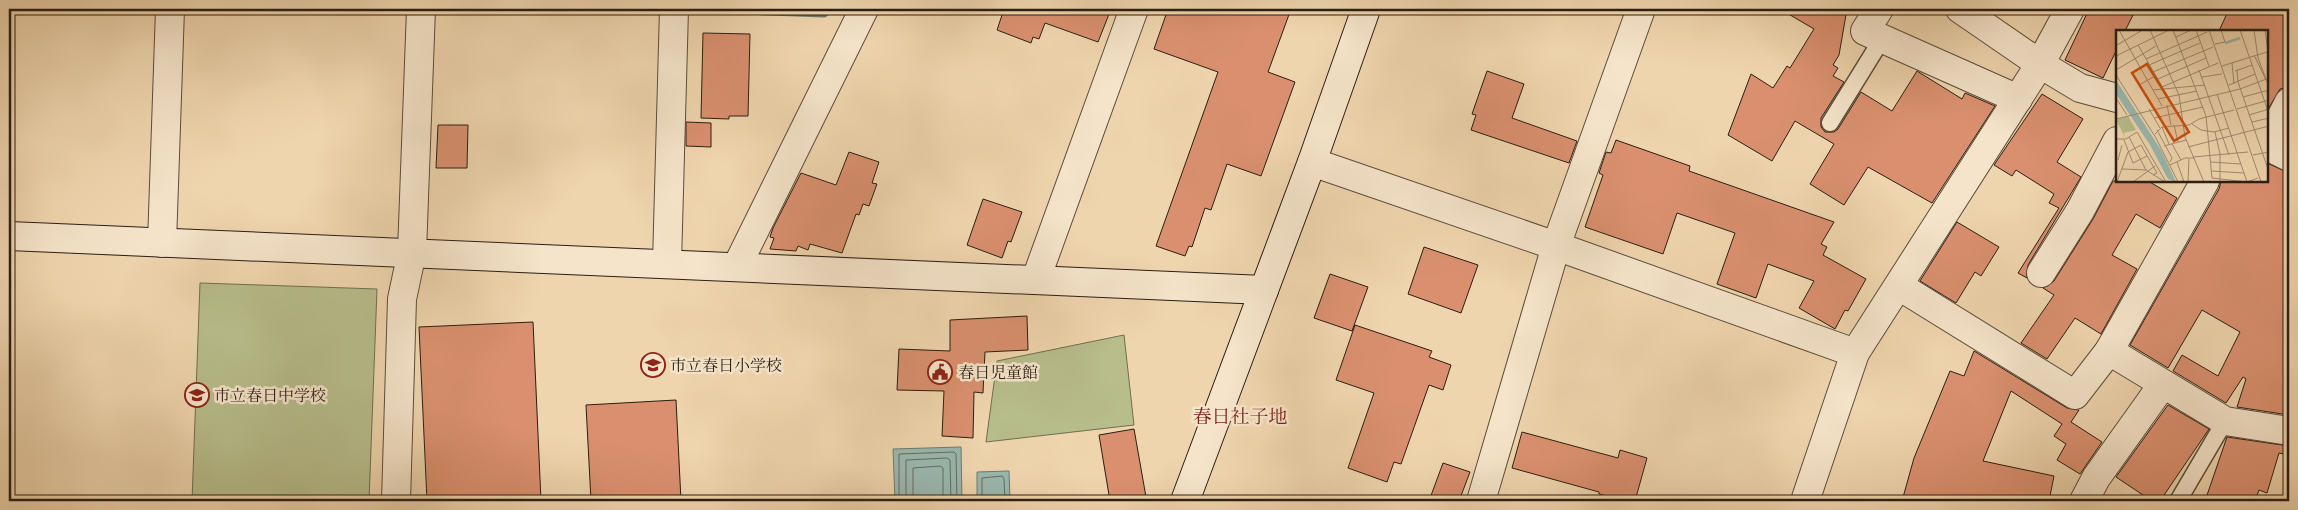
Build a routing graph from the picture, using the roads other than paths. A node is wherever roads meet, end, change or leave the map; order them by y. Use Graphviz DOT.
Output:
graph roads {
  1 [pos="170,9"];
  2 [pos="421,9"];
  3 [pos="674,9"];
  4 [pos="864,9"];
  5 [pos="1134,9"];
  6 [pos="1366,9"];
  7 [pos="1641,9"];
  8 [pos="1879,9"];
  9 [pos="1960,9"];
  10 [pos="2070,9"];
  11 [pos="1882,39"];
  12 [pos="2040,64"];
  13 [pos="2116,98"];
  14 [pos="2018,99"];
  15 [pos="2289,102"];
  16 [pos="1830,123"];
  17 [pos="2116,142"];
  18 [pos="2268,143"];
  19 [pos="2268,146"];
  20 [pos="2289,157"];
  21 [pos="1312,162"];
  22 [pos="2204,182"];
  23 [pos="9,236"];
  24 [pos="162,243"];
  25 [pos="1556,246"];
  26 [pos="412,252"];
  27 [pos="667,263"];
  28 [pos="737,266"];
  29 [pos="2041,273"];
  30 [pos="1036,279"];
  31 [pos="1899,286"];
  32 [pos="1264,290"];
  33 [pos="2109,351"];
  34 [pos="1855,353"];
  35 [pos="2163,384"];
  36 [pos="2225,422"];
  37 [pos="2289,431"];
  38 [pos="396,501"];
  39 [pos="1185,501"];
  40 [pos="1482,501"];
  41 [pos="1805,501"];
  42 [pos="2084,501"];
  43 [pos="2178,501"];
  1 -- 24 [label="street"];
  2 -- 26 [label="street"];
  3 -- 27 [label="street"];
  4 -- 28 [label="street"];
  5 -- 30 [label="street"];
  6 -- 21 [label="street"];
  7 -- 25 [label="street"];
  8 -- 11 [label="street"];
  9 -- 12 [label="street"];
  10 -- 12 [label="street"];
  11 -- 14 [label="street"];
  11 -- 16 [label="lane"];
  12 -- 13 [label="street"];
  12 -- 14 [label="street"];
  14 -- 31 [label="street"];
  15 -- 18 [label="street"];
  17 -- 29 [label="street"];
  19 -- 20 [label="street"];
  21 -- 25 [label="street"];
  21 -- 32 [label="street"];
  22 -- 33 [label="street"];
  23 -- 24 [label="street"];
  24 -- 26 [label="street"];
  25 -- 34 [label="street"];
  25 -- 40 [label="street"];
  26 -- 27 [label="street"];
  26 -- 38 [label="street"];
  27 -- 28 [label="street"];
  28 -- 30 [label="street"];
  30 -- 32 [label="street"];
  31 -- 33 [label="street"];
  31 -- 34 [label="street"];
  32 -- 39 [label="street"];
  33 -- 35 [label="street"];
  34 -- 41 [label="street"];
  35 -- 36 [label="street"];
  35 -- 42 [label="street"];
  36 -- 37 [label="street"];
  36 -- 43 [label="lane"];
}
